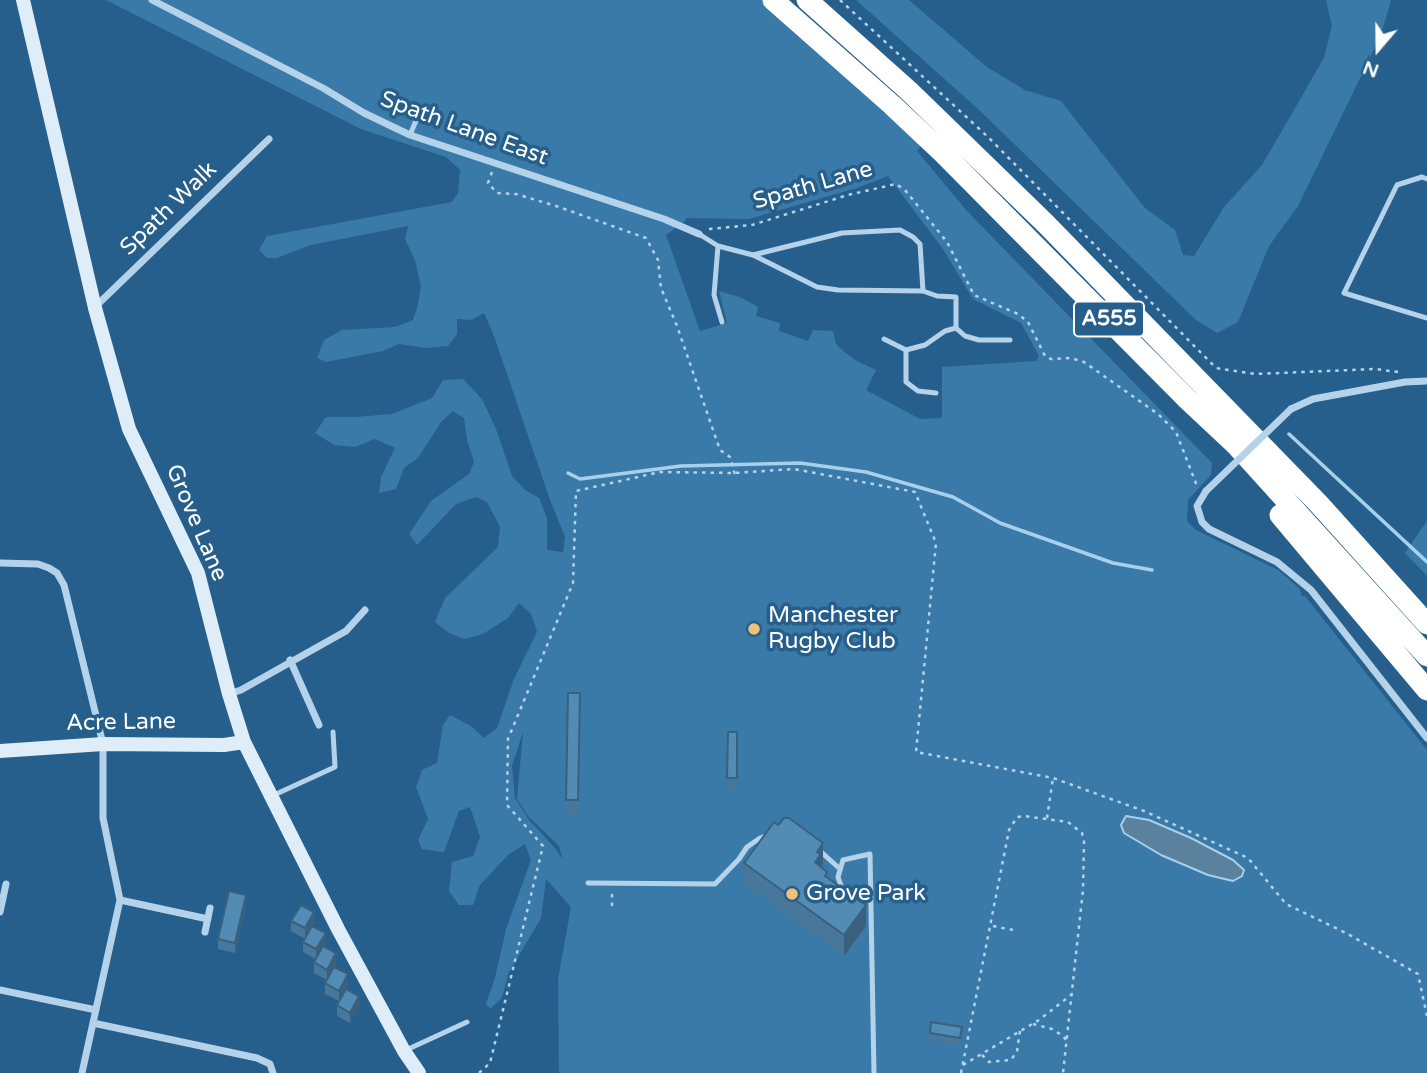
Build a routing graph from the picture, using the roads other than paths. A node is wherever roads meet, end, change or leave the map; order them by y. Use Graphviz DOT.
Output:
graph roads {
  1 [pos="23,0"];
  2 [pos="152,0"];
  3 [pos="773,0"];
  4 [pos="807,0"];
  5 [pos="420,111"];
  6 [pos="410,135"];
  7 [pos="269,139"];
  8 [pos="1427,179"];
  9 [pos="699,234"];
  10 [pos="718,246"];
  11 [pos="753,255"];
  12 [pos="923,291"];
  13 [pos="95,308"];
  14 [pos="1427,318"];
  15 [pos="722,322"];
  16 [pos="956,328"];
  17 [pos="884,339"];
  18 [pos="1010,340"];
  19 [pos="906,350"];
  20 [pos="1427,381"];
  21 [pos="936,393"];
  22 [pos="1187,399"];
  23 [pos="1318,503"];
  24 [pos="0,563"];
  25 [pos="1427,608"];
  26 [pos="365,610"];
  27 [pos="1427,624"];
  28 [pos="1427,656"];
  29 [pos="290,660"];
  30 [pos="1427,690"];
  31 [pos="229,694"];
  32 [pos="319,724"];
  33 [pos="333,732"];
  34 [pos="1427,738"];
  35 [pos="244,742"];
  36 [pos="103,744"];
  37 [pos="0,751"];
  38 [pos="271,796"];
  39 [pos="774,833"];
  40 [pos="809,843"];
  41 [pos="840,869"];
  42 [pos="588,883"];
  43 [pos="6,884"];
  44 [pos="120,900"];
  45 [pos="853,900"];
  46 [pos="862,907"];
  47 [pos="210,908"];
  48 [pos="0,912"];
  49 [pos="871,913"];
  50 [pos="208,919"];
  51 [pos="205,932"];
  52 [pos="0,990"];
  53 [pos="96,1010"];
  54 [pos="467,1022"];
  55 [pos="93,1023"];
  56 [pos="404,1051"];
  57 [pos="82,1073"];
  58 [pos="272,1073"];
  59 [pos="419,1073"];
  60 [pos="874,1073"];
  1 -- 13 [label="street, Grove Lane"];
  2 -- 6 [label="street, Spath Lane East"];
  3 -- 22 [label="highway, A555"];
  4 -- 23 [label="highway, A555"];
  5 -- 6 [label="lane"];
  6 -- 9 [label="street, Spath Lane East"];
  7 -- 13 [label="street, Spath Walk"];
  8 -- 14 [label="lane"];
  9 -- 10 [label="lane"];
  10 -- 11 [label="lane"];
  10 -- 15 [label="lane"];
  11 -- 12 [label="lane"];
  11 -- 12 [label="lane"];
  12 -- 16 [label="lane"];
  13 -- 31 [label="street, Grove Lane"];
  16 -- 18 [label="lane"];
  16 -- 19 [label="lane"];
  17 -- 19 [label="lane"];
  19 -- 21 [label="lane"];
  20 -- 34 [label="street, bridge"];
  22 -- 28 [label="highway, A555"];
  22 -- 30 [label="highway"];
  23 -- 25 [label="highway"];
  23 -- 27 [label="highway, A555"];
  24 -- 36 [label="street"];
  26 -- 29 [label="street"];
  29 -- 31 [label="street"];
  29 -- 32 [label="street"];
  31 -- 35 [label="street, Grove Lane"];
  33 -- 38 [label="lane"];
  35 -- 36 [label="street, Acre Lane"];
  35 -- 38 [label="street, Grove Lane"];
  36 -- 37 [label="street, Acre Lane"];
  36 -- 44 [label="street"];
  38 -- 56 [label="street, Grove Lane"];
  39 -- 42 [label="lane"];
  40 -- 41 [label="lane"];
  41 -- 45 [label="lane"];
  41 -- 49 [label="lane"];
  43 -- 48 [label="street"];
  44 -- 50 [label="street"];
  44 -- 53 [label="street"];
  46 -- 49 [label="lane"];
  47 -- 50 [label="street"];
  49 -- 60 [label="lane"];
  50 -- 51 [label="street"];
  52 -- 53 [label="street"];
  53 -- 55 [label="street"];
  54 -- 56 [label="lane"];
  55 -- 57 [label="street"];
  55 -- 58 [label="street"];
  56 -- 59 [label="street, Grove Lane"];
}
